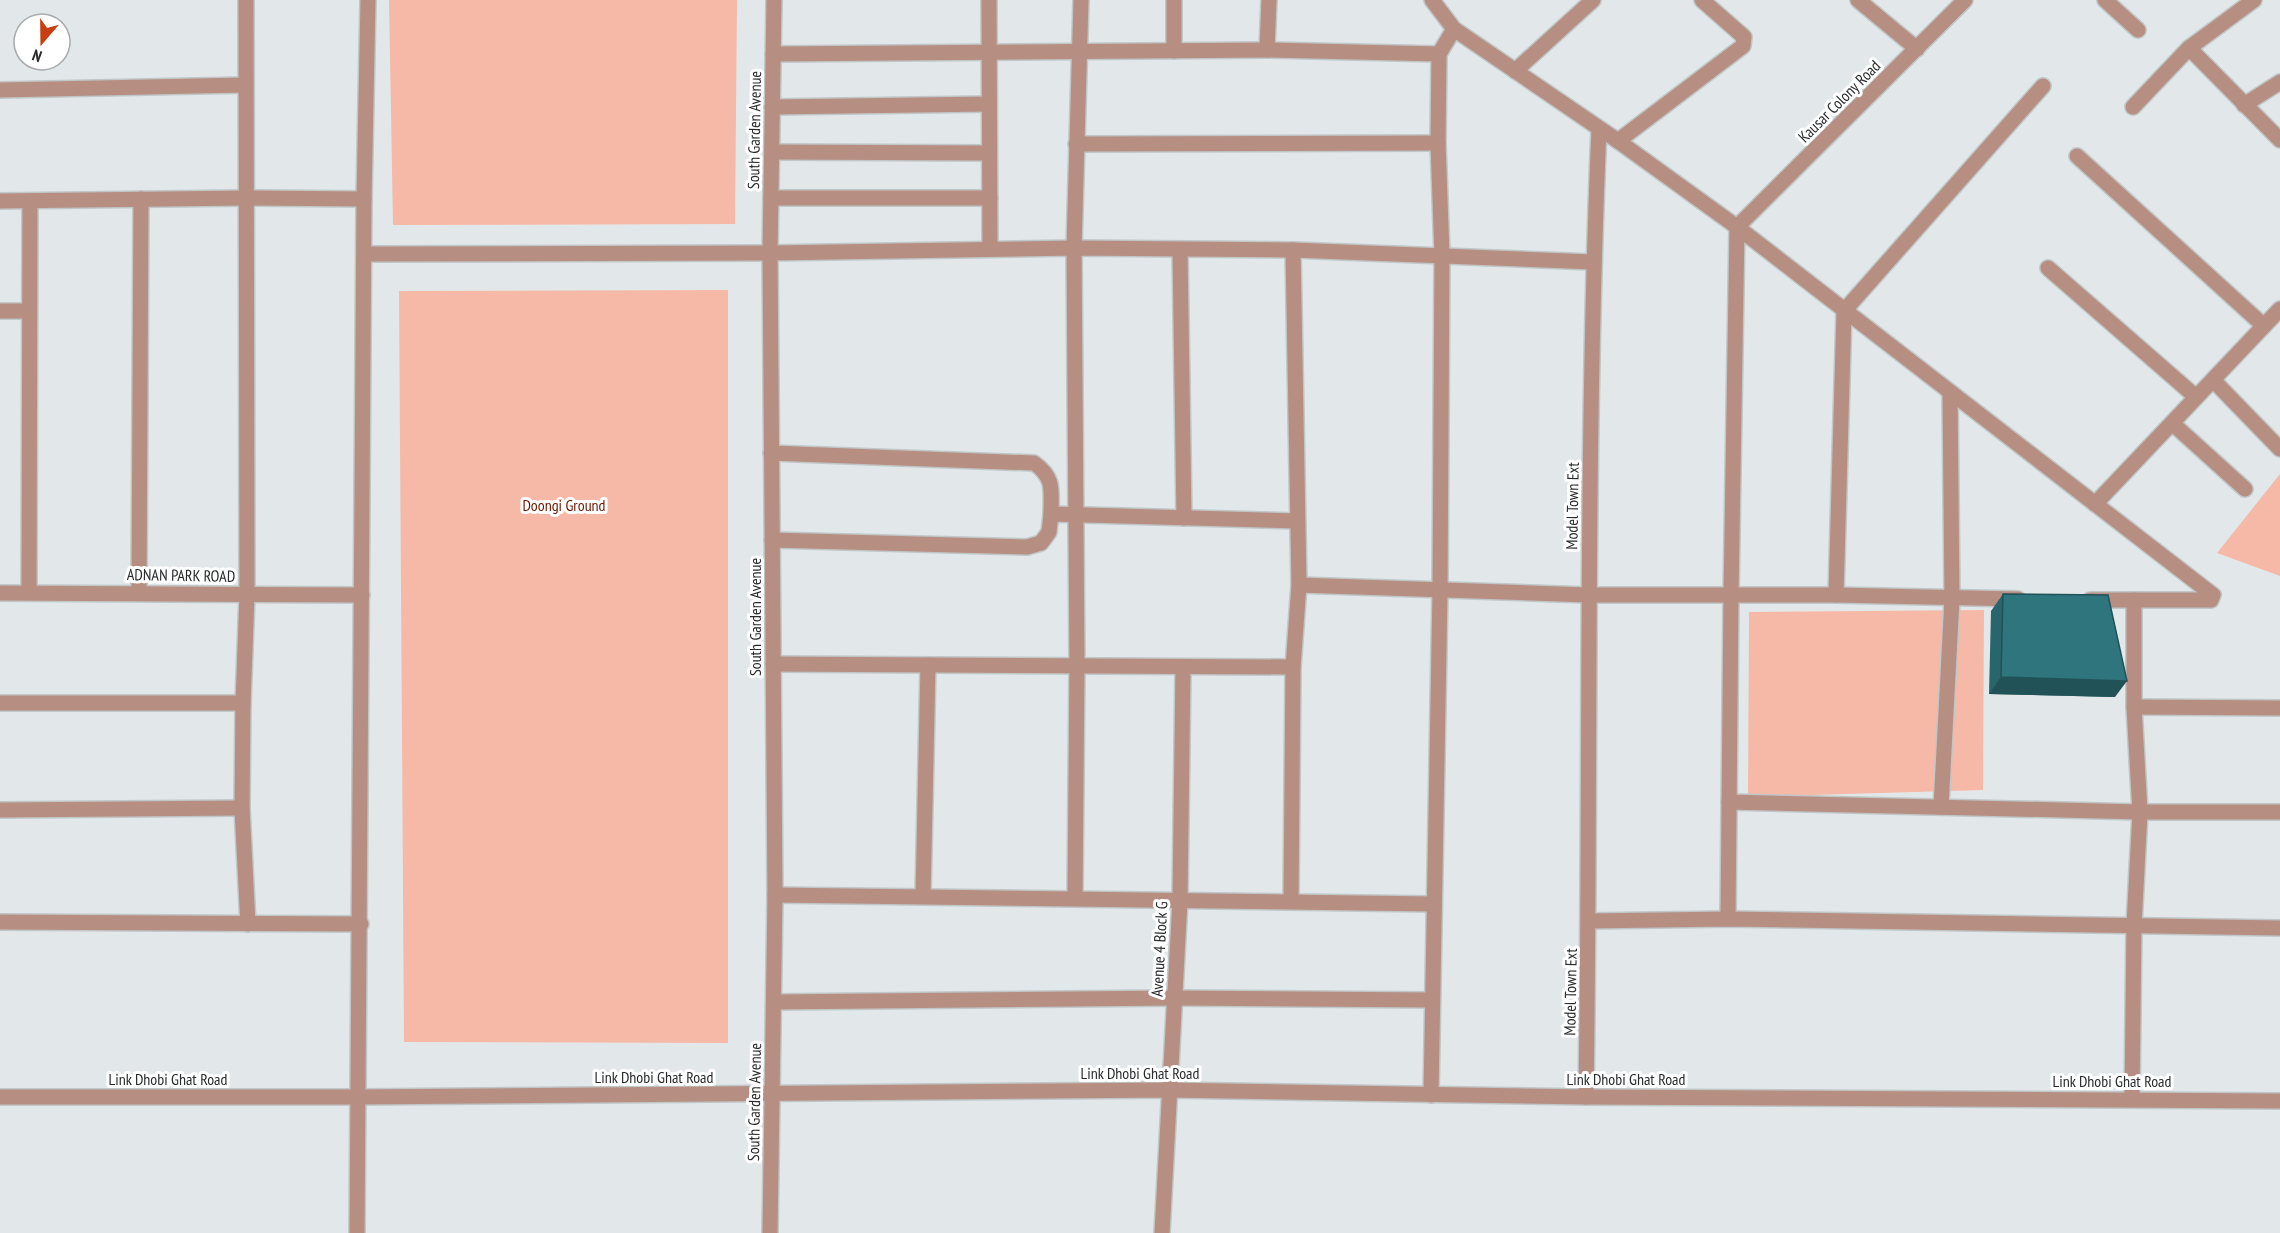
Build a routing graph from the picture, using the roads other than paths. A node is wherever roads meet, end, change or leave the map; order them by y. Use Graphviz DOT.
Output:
graph roads {
  1 [pos="246,0"];
  2 [pos="369,0"];
  3 [pos="774,0"];
  4 [pos="989,0"];
  5 [pos="1080,0"];
  6 [pos="1174,0"];
  7 [pos="1269,0"];
  8 [pos="1432,0"];
  9 [pos="1593,0"];
  10 [pos="1702,0"];
  11 [pos="1858,0"];
  12 [pos="1965,0"];
  13 [pos="2105,0"];
  14 [pos="2254,0"];
  15 [pos="1454,29"];
  16 [pos="2138,30"];
  17 [pos="2189,48"];
  18 [pos="1917,49"];
  19 [pos="1267,50"];
  20 [pos="1174,51"];
  21 [pos="1080,53"];
  22 [pos="773,54"];
  23 [pos="990,54"];
  24 [pos="1439,54"];
  25 [pos="1515,71"];
  26 [pos="2280,82"];
  27 [pos="245,86"];
  28 [pos="2043,86"];
  29 [pos="0,90"];
  30 [pos="989,104"];
  31 [pos="2244,105"];
  32 [pos="772,107"];
  33 [pos="2133,107"];
  34 [pos="1599,129"];
  35 [pos="2280,140"];
  36 [pos="1618,141"];
  37 [pos="1438,143"];
  38 [pos="1076,144"];
  39 [pos="772,153"];
  40 [pos="989,153"];
  41 [pos="2078,156"];
  42 [pos="245,198"];
  43 [pos="771,198"];
  44 [pos="990,198"];
  45 [pos="141,199"];
  46 [pos="364,199"];
  47 [pos="0,201"];
  48 [pos="30,201"];
  49 [pos="1737,227"];
  50 [pos="1074,248"];
  51 [pos="990,249"];
  52 [pos="1180,250"];
  53 [pos="1293,250"];
  54 [pos="770,253"];
  55 [pos="365,254"];
  56 [pos="1442,255"];
  57 [pos="1593,262"];
  58 [pos="2048,268"];
  59 [pos="2280,309"];
  60 [pos="0,311"];
  61 [pos="29,311"];
  62 [pos="1844,311"];
  63 [pos="2264,326"];
  64 [pos="2213,380"];
  65 [pos="1950,392"];
  66 [pos="2196,397"];
  67 [pos="2172,423"];
  68 [pos="2280,449"];
  69 [pos="771,453"];
  70 [pos="2245,489"];
  71 [pos="2095,504"];
  72 [pos="1051,514"];
  73 [pos="1075,514"];
  74 [pos="1184,518"];
  75 [pos="1297,520"];
  76 [pos="772,540"];
  77 [pos="1299,585"];
  78 [pos="1440,591"];
  79 [pos="29,592"];
  80 [pos="139,592"];
  81 [pos="0,593"];
  82 [pos="247,595"];
  83 [pos="362,595"];
  84 [pos="1588,595"];
  85 [pos="1836,595"];
  86 [pos="1731,596"];
  87 [pos="1952,599"];
  88 [pos="2032,599"];
  89 [pos="2077,600"];
  90 [pos="2134,600"];
  91 [pos="773,664"];
  92 [pos="928,664"];
  93 [pos="1077,665"];
  94 [pos="1183,667"];
  95 [pos="1293,667"];
  96 [pos="0,703"];
  97 [pos="243,703"];
  98 [pos="2134,707"];
  99 [pos="2280,708"];
  100 [pos="1729,802"];
  101 [pos="1941,807"];
  102 [pos="242,808"];
  103 [pos="0,810"];
  104 [pos="2140,812"];
  105 [pos="2280,812"];
  106 [pos="775,895"];
  107 [pos="923,896"];
  108 [pos="1075,898"];
  109 [pos="1180,900"];
  110 [pos="1291,901"];
  111 [pos="1433,904"];
  112 [pos="1728,919"];
  113 [pos="1589,921"];
  114 [pos="0,922"];
  115 [pos="248,924"];
  116 [pos="361,924"];
  117 [pos="2134,925"];
  118 [pos="2280,928"];
  119 [pos="1175,998"];
  120 [pos="1432,1000"];
  121 [pos="774,1002"];
  122 [pos="1169,1090"];
  123 [pos="771,1094"];
  124 [pos="1431,1095"];
  125 [pos="0,1096"];
  126 [pos="358,1097"];
  127 [pos="1587,1097"];
  128 [pos="2132,1099"];
  129 [pos="2280,1101"];
  130 [pos="357,1233"];
  131 [pos="770,1233"];
  132 [pos="1162,1233"];
  1 -- 27 [label="street"];
  2 -- 46 [label="street"];
  3 -- 22 [label="street, South Garden Avenue"];
  4 -- 23 [label="street"];
  5 -- 21 [label="street"];
  6 -- 20 [label="street"];
  7 -- 19 [label="street"];
  8 -- 15 [label="street"];
  9 -- 25 [label="street"];
  10 -- 36 [label="street"];
  11 -- 18 [label="street"];
  12 -- 18 [label="street, Kausar Colony Road"];
  13 -- 16 [label="street"];
  14 -- 17 [label="street"];
  15 -- 24 [label="street"];
  15 -- 25 [label="street"];
  17 -- 31 [label="street"];
  17 -- 33 [label="street"];
  18 -- 49 [label="street, Kausar Colony Road"];
  19 -- 20 [label="street"];
  19 -- 24 [label="street"];
  20 -- 21 [label="street"];
  21 -- 23 [label="street"];
  21 -- 38 [label="street"];
  22 -- 23 [label="street"];
  22 -- 32 [label="street, South Garden Avenue"];
  23 -- 30 [label="street"];
  24 -- 37 [label="street"];
  25 -- 34 [label="street"];
  26 -- 31 [label="street"];
  27 -- 29 [label="street"];
  27 -- 42 [label="street"];
  28 -- 62 [label="street"];
  30 -- 32 [label="street"];
  30 -- 40 [label="street"];
  31 -- 35 [label="street"];
  32 -- 39 [label="street, South Garden Avenue"];
  34 -- 36 [label="street"];
  34 -- 57 [label="street, Model Town Ext"];
  36 -- 49 [label="street"];
  37 -- 38 [label="street"];
  37 -- 56 [label="street"];
  38 -- 50 [label="street"];
  39 -- 40 [label="street"];
  39 -- 43 [label="street, South Garden Avenue"];
  40 -- 44 [label="street"];
  41 -- 63 [label="street"];
  42 -- 45 [label="street"];
  42 -- 46 [label="street"];
  42 -- 82 [label="street"];
  43 -- 44 [label="street"];
  43 -- 54 [label="street, South Garden Avenue"];
  44 -- 51 [label="street"];
  45 -- 48 [label="street"];
  45 -- 80 [label="street"];
  46 -- 55 [label="street"];
  47 -- 48 [label="street"];
  48 -- 61 [label="street"];
  49 -- 62 [label="street"];
  49 -- 86 [label="street"];
  50 -- 51 [label="street"];
  50 -- 52 [label="street"];
  50 -- 73 [label="street"];
  51 -- 54 [label="street"];
  52 -- 53 [label="street"];
  52 -- 74 [label="street"];
  53 -- 56 [label="street"];
  53 -- 75 [label="street"];
  54 -- 55 [label="street"];
  54 -- 69 [label="street, South Garden Avenue"];
  55 -- 83 [label="street"];
  56 -- 57 [label="street"];
  56 -- 78 [label="street"];
  57 -- 84 [label="street, Model Town Ext"];
  58 -- 66 [label="street"];
  59 -- 63 [label="street"];
  60 -- 61 [label="street"];
  61 -- 79 [label="street"];
  62 -- 65 [label="street"];
  62 -- 85 [label="street"];
  63 -- 64 [label="street"];
  64 -- 66 [label="street"];
  64 -- 68 [label="street"];
  65 -- 71 [label="street"];
  65 -- 87 [label="street"];
  66 -- 67 [label="street"];
  67 -- 70 [label="street"];
  67 -- 71 [label="street"];
  69 -- 72 [label="street"];
  69 -- 76 [label="street, South Garden Avenue"];
  71 -- 90 [label="street"];
  72 -- 73 [label="street"];
  72 -- 76 [label="street"];
  73 -- 74 [label="street"];
  73 -- 93 [label="street"];
  74 -- 75 [label="street"];
  75 -- 77 [label="street"];
  76 -- 91 [label="street, South Garden Avenue"];
  77 -- 78 [label="street"];
  77 -- 95 [label="street"];
  78 -- 84 [label="street"];
  78 -- 111 [label="street"];
  79 -- 80 [label="street, ADNAN PARK ROAD"];
  79 -- 81 [label="street, ADNAN PARK ROAD"];
  80 -- 82 [label="street, ADNAN PARK ROAD"];
  82 -- 83 [label="street, ADNAN PARK ROAD"];
  82 -- 97 [label="street"];
  83 -- 116 [label="street"];
  84 -- 86 [label="street"];
  84 -- 113 [label="street, Model Town Ext"];
  85 -- 86 [label="street"];
  85 -- 87 [label="street"];
  86 -- 100 [label="street"];
  87 -- 88 [label="street"];
  87 -- 101 [label="street"];
  89 -- 90 [label="street"];
  90 -- 98 [label="street"];
  91 -- 92 [label="street"];
  91 -- 106 [label="street, South Garden Avenue"];
  92 -- 93 [label="street"];
  92 -- 107 [label="street"];
  93 -- 94 [label="street"];
  93 -- 108 [label="street"];
  94 -- 95 [label="street"];
  94 -- 109 [label="street, Avenue 4 Block G"];
  95 -- 110 [label="street"];
  96 -- 97 [label="street"];
  97 -- 102 [label="street"];
  98 -- 99 [label="street"];
  98 -- 104 [label="street"];
  100 -- 101 [label="street"];
  100 -- 112 [label="street"];
  101 -- 104 [label="street"];
  102 -- 103 [label="street"];
  102 -- 115 [label="street"];
  104 -- 105 [label="street"];
  104 -- 117 [label="street"];
  106 -- 107 [label="street"];
  106 -- 121 [label="street, South Garden Avenue"];
  107 -- 108 [label="street"];
  108 -- 109 [label="street"];
  109 -- 110 [label="street"];
  109 -- 119 [label="street, Avenue 4 Block G"];
  110 -- 111 [label="street"];
  111 -- 120 [label="street"];
  112 -- 113 [label="street"];
  112 -- 117 [label="street"];
  113 -- 127 [label="street, Model Town Ext"];
  114 -- 115 [label="street"];
  115 -- 116 [label="street"];
  116 -- 126 [label="street"];
  117 -- 118 [label="street"];
  117 -- 128 [label="street"];
  119 -- 120 [label="street"];
  119 -- 121 [label="street"];
  119 -- 122 [label="street, Avenue 4 Block G"];
  120 -- 124 [label="street"];
  121 -- 123 [label="street, South Garden Avenue"];
  122 -- 123 [label="street, Link Dhobi Ghat Road"];
  122 -- 124 [label="street, Link Dhobi Ghat Road"];
  122 -- 132 [label="street, Avenue 4 Block G"];
  123 -- 126 [label="street, Link Dhobi Ghat Road"];
  123 -- 131 [label="street, South Garden Avenue"];
  124 -- 127 [label="street, Link Dhobi Ghat Road"];
  125 -- 126 [label="street, Link Dhobi Ghat Road"];
  126 -- 130 [label="street"];
  127 -- 128 [label="street, Link Dhobi Ghat Road"];
  128 -- 129 [label="street, Link Dhobi Ghat Road"];
}
